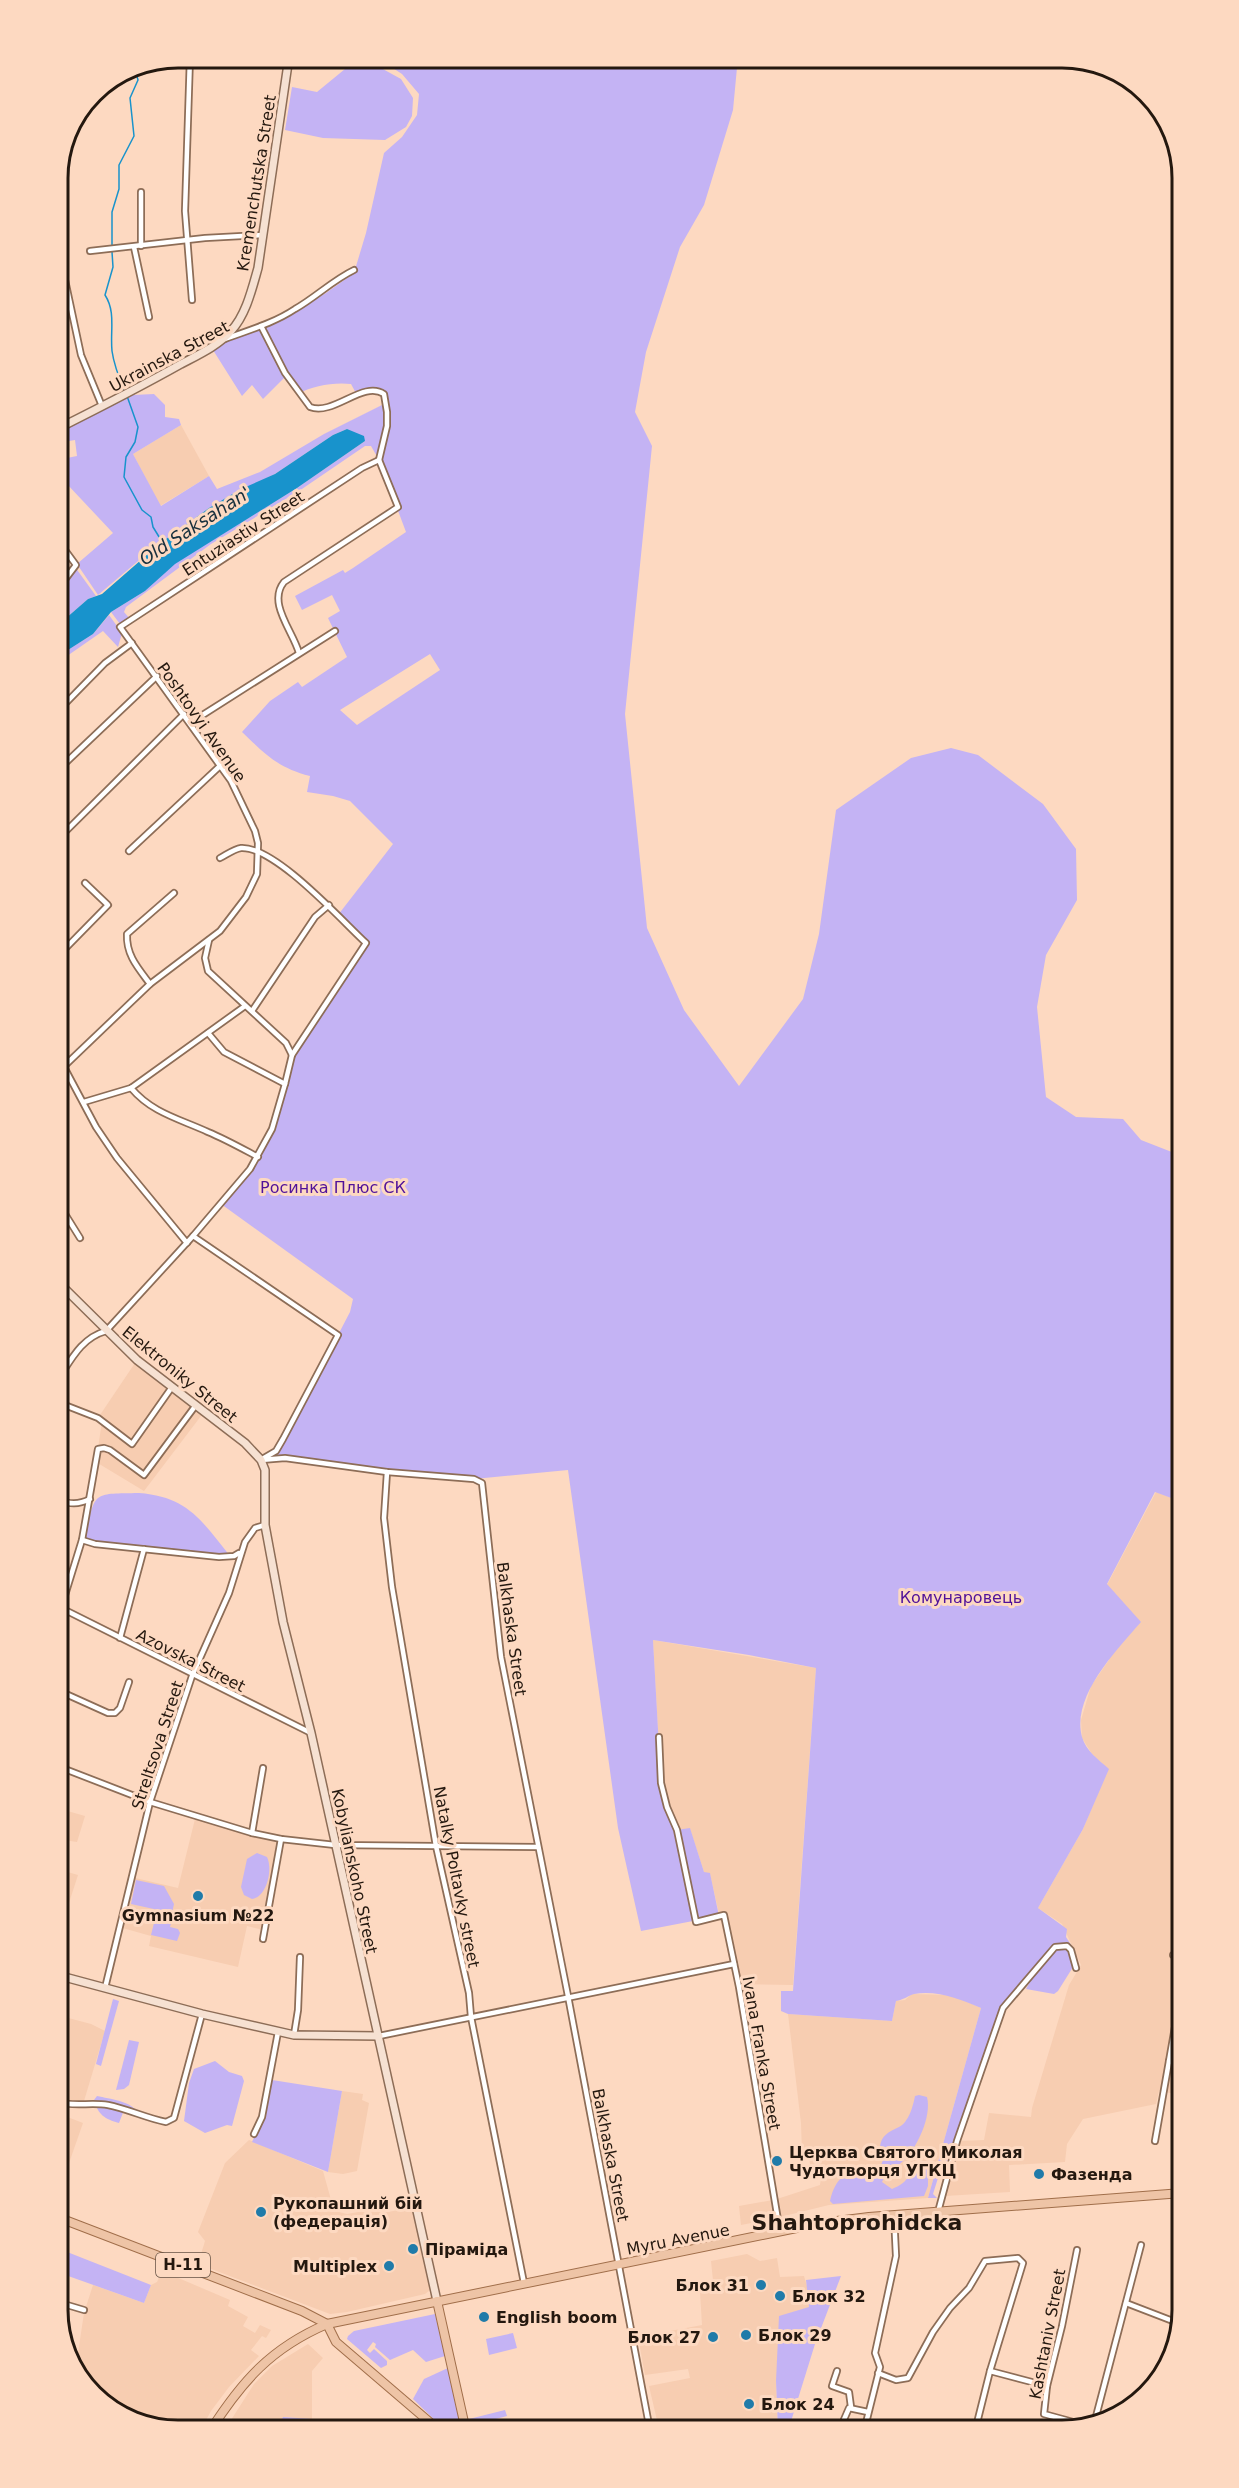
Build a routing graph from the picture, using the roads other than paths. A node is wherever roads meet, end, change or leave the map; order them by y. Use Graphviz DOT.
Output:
graph roads {
  1 [pos="190,68"];
  2 [pos="287,68"];
  3 [pos="141,192"];
  4 [pos="263,235"];
  5 [pos="188,241"];
  6 [pos="141,246"];
  7 [pos="134,247"];
  8 [pos="90,251"];
  9 [pos="354,270"];
  10 [pos="68,297"];
  11 [pos="192,300"];
  12 [pos="149,317"];
  13 [pos="261,326"];
  14 [pos="222,340"];
  15 [pos="102,406"];
  16 [pos="68,423"];
  17 [pos="379,459"];
  18 [pos="68,554"];
  19 [pos="68,576"];
  20 [pos="120,627"];
  21 [pos="335,631"];
  22 [pos="132,643"];
  23 [pos="299,653"];
  24 [pos="156,676"];
  25 [pos="68,701"];
  26 [pos="184,714"];
  27 [pos="190,723"];
  28 [pos="68,760"];
  29 [pos="221,765"];
  30 [pos="68,829"];
  31 [pos="129,851"];
  32 [pos="258,853"];
  33 [pos="220,858"];
  34 [pos="84,883"];
  35 [pos="174,893"];
  36 [pos="329,905"];
  37 [pos="209,940"];
  38 [pos="68,946"];
  39 [pos="150,984"];
  40 [pos="245,1006"];
  41 [pos="252,1011"];
  42 [pos="208,1033"];
  43 [pos="292,1055"];
  44 [pos="68,1063"];
  45 [pos="68,1074"];
  46 [pos="285,1084"];
  47 [pos="131,1088"];
  48 [pos="84,1102"];
  49 [pos="258,1157"];
  50 [pos="68,1219"];
  51 [pos="193,1236"];
  52 [pos="80,1238"];
  53 [pos="187,1243"];
  54 [pos="70,1295"];
  55 [pos="106,1331"];
  56 [pos="68,1365"];
  57 [pos="172,1387"];
  58 [pos="196,1405"];
  59 [pos="68,1406"];
  60 [pos="261,1460"];
  61 [pos="387,1472"];
  62 [pos="90,1499"];
  63 [pos="68,1503"];
  64 [pos="265,1525"];
  65 [pos="82,1540"];
  66 [pos="144,1549"];
  67 [pos="241,1552"];
  68 [pos="68,1581"];
  69 [pos="68,1612"];
  70 [pos="120,1638"];
  71 [pos="192,1676"];
  72 [pos="129,1682"];
  73 [pos="68,1695"];
  74 [pos="311,1733"];
  75 [pos="659,1737"];
  76 [pos="263,1768"];
  77 [pos="68,1770"];
  78 [pos="150,1802"];
  79 [pos="252,1833"];
  80 [pos="281,1839"];
  81 [pos="335,1845"];
  82 [pos="436,1846"];
  83 [pos="538,1847"];
  84 [pos="263,1939"];
  85 [pos="300,1957"];
  86 [pos="734,1964"];
  87 [pos="1076,1968"];
  88 [pos="68,1978"];
  89 [pos="105,1988"];
  90 [pos="568,1996"];
  91 [pos="202,2014"];
  92 [pos="471,2017"];
  93 [pos="278,2032"];
  94 [pos="294,2035"];
  95 [pos="379,2036"];
  96 [pos="1172,2044"];
  97 [pos="1169,2061"];
  98 [pos="1172,2062"];
  99 [pos="68,2104"];
  100 [pos="254,2134"];
  101 [pos="1155,2141"];
  102 [pos="1172,2194"];
  103 [pos="938,2212"];
  104 [pos="894,2215"];
  105 [pos="68,2221"];
  106 [pos="780,2232"];
  107 [pos="1141,2245"];
  108 [pos="1077,2250"];
  109 [pos="619,2264"];
  110 [pos="524,2283"];
  111 [pos="437,2301"];
  112 [pos="1126,2303"];
  113 [pos="68,2305"];
  114 [pos="84,2310"];
  115 [pos="1171,2320"];
  116 [pos="327,2324"];
  117 [pos="837,2371"];
  118 [pos="990,2371"];
  119 [pos="878,2373"];
  120 [pos="1047,2386"];
  121 [pos="851,2407"];
  122 [pos="868,2412"];
  123 [pos="1096,2415"];
  124 [pos="217,2420"];
  125 [pos="427,2420"];
  126 [pos="464,2420"];
  127 [pos="648,2420"];
  128 [pos="843,2420"];
  129 [pos="866,2420"];
  130 [pos="978,2420"];
  131 [pos="1066,2420"];
  1 -- 5 [label="street"];
  2 -- 4 [label="main road, Kremenchutska Street"];
  3 -- 6 [label="street"];
  4 -- 5 [label="street"];
  4 -- 14 [label="main road, Kremenchutska Street"];
  5 -- 6 [label="street"];
  5 -- 11 [label="street"];
  6 -- 7 [label="street"];
  7 -- 8 [label="street"];
  7 -- 12 [label="street"];
  9 -- 13 [label="street, Ukrainska Street"];
  10 -- 15 [label="street"];
  13 -- 14 [label="street, Ukrainska Street"];
  13 -- 17 [label="street"];
  14 -- 15 [label="main road, Ukrainska Street"];
  15 -- 16 [label="main road, Ukrainska Street"];
  17 -- 20 [label="street, Entuziastiv Street"];
  17 -- 23 [label="street"];
  18 -- 19 [label="street"];
  20 -- 22 [label="street, Poshtovyi Avenue"];
  21 -- 23 [label="street"];
  22 -- 24 [label="street, Poshtovyi Avenue"];
  22 -- 25 [label="street"];
  23 -- 27 [label="street"];
  24 -- 26 [label="street, Poshtovyi Avenue"];
  24 -- 28 [label="street"];
  26 -- 27 [label="street, Poshtovyi Avenue"];
  26 -- 30 [label="street"];
  27 -- 29 [label="street, Poshtovyi Avenue"];
  29 -- 31 [label="street"];
  29 -- 32 [label="street, Poshtovyi Avenue"];
  32 -- 33 [label="street"];
  32 -- 36 [label="street"];
  32 -- 37 [label="street, Poshtovyi Avenue"];
  34 -- 38 [label="street"];
  35 -- 39 [label="street"];
  36 -- 41 [label="street"];
  36 -- 43 [label="street"];
  37 -- 39 [label="street, Poshtovyi Avenue"];
  37 -- 40 [label="street"];
  39 -- 44 [label="street, Poshtovyi Avenue"];
  40 -- 41 [label="street"];
  40 -- 42 [label="street"];
  41 -- 43 [label="street"];
  42 -- 46 [label="street"];
  42 -- 47 [label="street"];
  43 -- 46 [label="street"];
  45 -- 48 [label="street"];
  46 -- 49 [label="street"];
  47 -- 48 [label="street"];
  47 -- 49 [label="street"];
  48 -- 53 [label="street"];
  49 -- 51 [label="street"];
  50 -- 52 [label="street"];
  51 -- 53 [label="street"];
  51 -- 60 [label="street"];
  53 -- 55 [label="street"];
  54 -- 55 [label="main road, Elektroniky Street"];
  55 -- 56 [label="street"];
  55 -- 57 [label="main road, Elektroniky Street"];
  57 -- 58 [label="main road, Elektroniky Street"];
  57 -- 59 [label="street"];
  58 -- 60 [label="main road, Elektroniky Street"];
  58 -- 62 [label="street, Azovska Street"];
  60 -- 61 [label="street, Balkhaska Street"];
  60 -- 64 [label="main road, Kobylianskoho Street"];
  61 -- 82 [label="street, Natalky Poltavky street"];
  61 -- 83 [label="street, Balkhaska Street"];
  62 -- 63 [label="street"];
  62 -- 65 [label="street, Azovska Street"];
  64 -- 67 [label="street, Streltsova Street"];
  64 -- 74 [label="main road, Kobylianskoho Street"];
  65 -- 66 [label="street"];
  65 -- 68 [label="street, Azovska Street"];
  66 -- 67 [label="street"];
  66 -- 70 [label="street"];
  67 -- 71 [label="street, Streltsova Street"];
  69 -- 70 [label="street, Azovska Street"];
  70 -- 71 [label="street, Azovska Street"];
  71 -- 74 [label="street, Azovska Street"];
  71 -- 78 [label="street, Streltsova Street"];
  72 -- 73 [label="street"];
  74 -- 81 [label="main road, Kobylianskoho Street"];
  75 -- 86 [label="street, Ivana Franka Street"];
  76 -- 79 [label="street"];
  77 -- 78 [label="street"];
  78 -- 79 [label="street"];
  78 -- 89 [label="street, Streltsova Street"];
  79 -- 80 [label="street"];
  80 -- 81 [label="street"];
  80 -- 84 [label="street"];
  81 -- 82 [label="street"];
  81 -- 95 [label="main road, Kobylianskoho Street"];
  82 -- 83 [label="street"];
  82 -- 92 [label="street, Natalky Poltavky street"];
  83 -- 90 [label="street, Balkhaska Street"];
  85 -- 94 [label="street"];
  86 -- 90 [label="street"];
  86 -- 106 [label="street, Ivana Franka Street"];
  87 -- 103 [label="street"];
  88 -- 89 [label="main road"];
  89 -- 91 [label="main road"];
  90 -- 92 [label="street"];
  90 -- 109 [label="street, Balkhaska Street"];
  91 -- 93 [label="main road"];
  91 -- 99 [label="street"];
  92 -- 95 [label="street"];
  92 -- 110 [label="street, Natalky Poltavky street"];
  93 -- 94 [label="main road"];
  93 -- 100 [label="street"];
  94 -- 95 [label="main road"];
  95 -- 111 [label="main road, Kobylianskoho Street"];
  96 -- 97 [label="street"];
  97 -- 98 [label="street"];
  97 -- 101 [label="street"];
  102 -- 103 [label="main road, Myru Avenue"];
  103 -- 104 [label="main road, Myru Avenue"];
  104 -- 106 [label="main road, Myru Avenue"];
  104 -- 119 [label="street"];
  105 -- 116 [label="main road, Н-11"];
  106 -- 109 [label="main road, Myru Avenue"];
  107 -- 112 [label="street"];
  108 -- 120 [label="street, Kashtaniv Street"];
  109 -- 110 [label="main road, Myru Avenue"];
  109 -- 127 [label="street, Balkhaska Street"];
  110 -- 111 [label="main road, Myru Avenue"];
  111 -- 116 [label="main road, Myru Avenue"];
  111 -- 126 [label="main road, Kobylianskoho Street"];
  112 -- 115 [label="street"];
  112 -- 123 [label="street"];
  113 -- 114 [label="street"];
  116 -- 124 [label="main road, Myru Avenue"];
  116 -- 125 [label="main road, Н-11"];
  117 -- 121 [label="street"];
  118 -- 119 [label="street"];
  118 -- 120 [label="street"];
  118 -- 130 [label="street"];
  119 -- 122 [label="street"];
  120 -- 131 [label="street, Kashtaniv Street"];
  121 -- 122 [label="street"];
  121 -- 128 [label="street"];
  122 -- 129 [label="street"];
}
